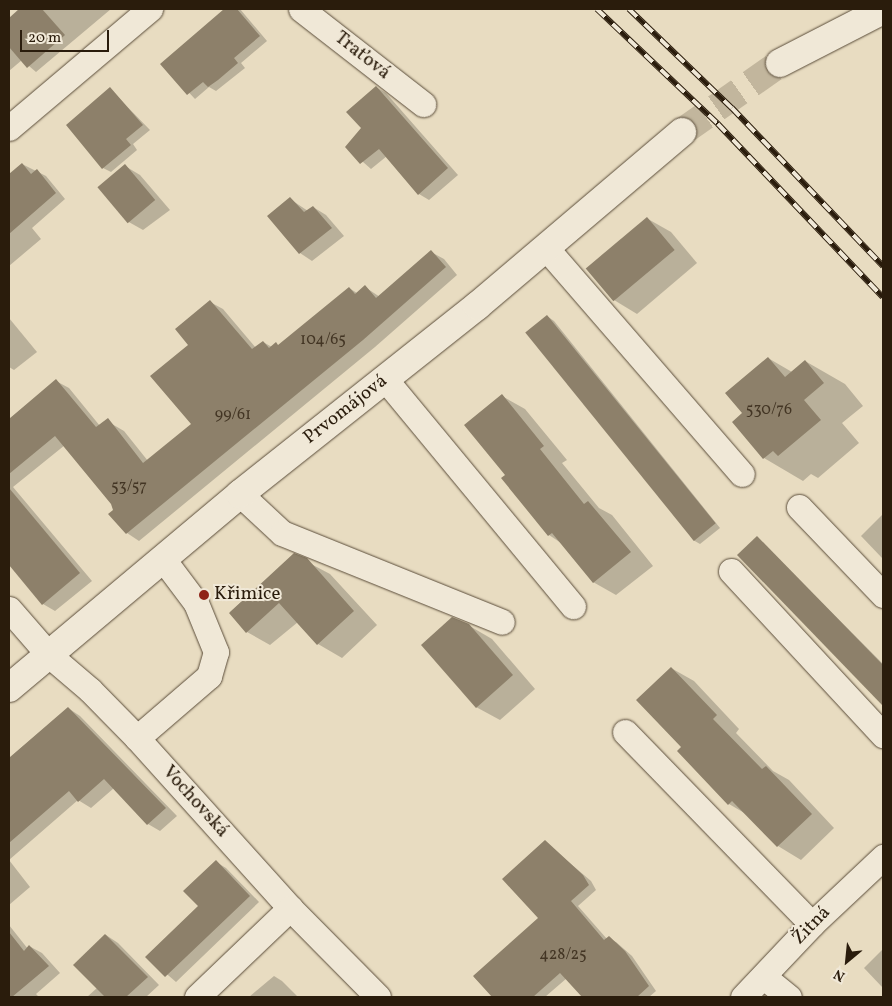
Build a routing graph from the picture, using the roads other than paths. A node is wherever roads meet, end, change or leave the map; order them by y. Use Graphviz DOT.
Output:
graph roads {
  1 [pos="150,9"];
  2 [pos="301,9"];
  3 [pos="882,16"];
  4 [pos="780,62"];
  5 [pos="423,104"];
  6 [pos="9,128"];
  7 [pos="682,132"];
  8 [pos="546,248"];
  9 [pos="386,379"];
  10 [pos="742,474"];
  11 [pos="240,494"];
  12 [pos="799,507"];
  13 [pos="163,559"];
  14 [pos="731,571"];
  15 [pos="883,595"];
  16 [pos="573,606"];
  17 [pos="9,609"];
  18 [pos="502,622"];
  19 [pos="49,655"];
  20 [pos="9,688"];
  21 [pos="625,732"];
  22 [pos="883,735"];
  23 [pos="136,738"];
  24 [pos="883,857"];
  25 [pos="290,908"];
  26 [pos="812,924"];
  27 [pos="764,977"];
  28 [pos="197,997"];
  29 [pos="378,997"];
  30 [pos="743,997"];
  31 [pos="789,997"];
  1 -- 6 [label="street"];
  2 -- 5 [label="street, Traťová"];
  3 -- 4 [label="street"];
  7 -- 8 [label="street, Prvomájová"];
  8 -- 9 [label="street, Prvomájová"];
  8 -- 10 [label="street"];
  9 -- 11 [label="street, Prvomájová"];
  9 -- 16 [label="street"];
  11 -- 13 [label="street, Prvomájová"];
  11 -- 18 [label="street"];
  12 -- 15 [label="street"];
  13 -- 19 [label="street, Prvomájová"];
  13 -- 23 [label="street"];
  14 -- 22 [label="street"];
  17 -- 19 [label="street, Vochovská"];
  19 -- 20 [label="street, Prvomájová"];
  19 -- 23 [label="street, Vochovská"];
  21 -- 26 [label="street"];
  23 -- 25 [label="street, Vochovská"];
  24 -- 26 [label="street, Žitná"];
  25 -- 28 [label="street"];
  25 -- 29 [label="street, Vochovská"];
  26 -- 27 [label="street, Žitná"];
  27 -- 30 [label="street, Žitná"];
  27 -- 31 [label="street"];
}
